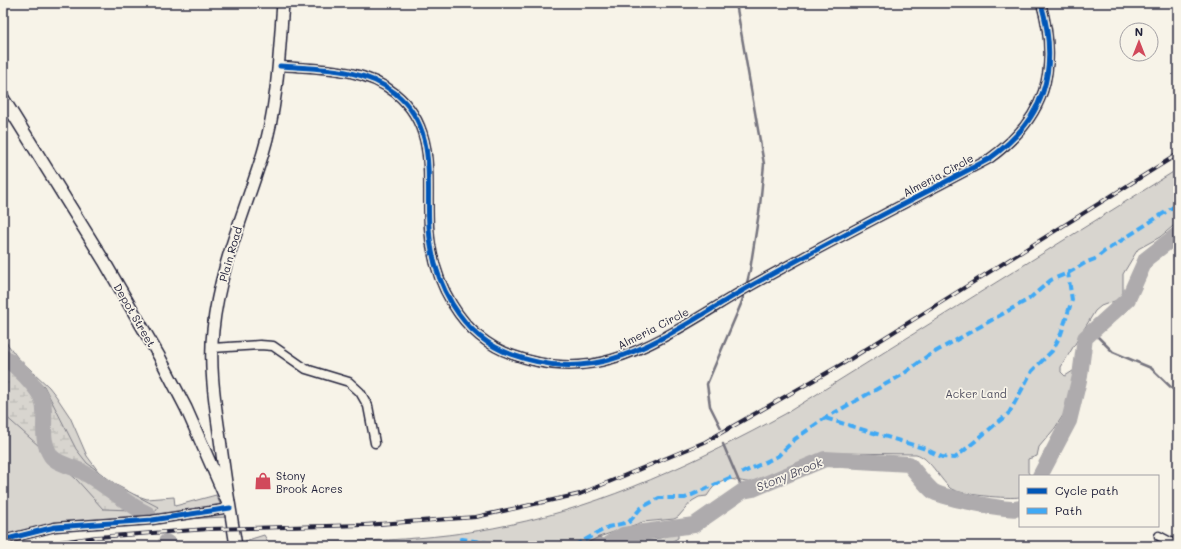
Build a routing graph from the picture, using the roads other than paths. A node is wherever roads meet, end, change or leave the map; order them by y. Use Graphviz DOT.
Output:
graph roads {
  1 [pos="283,3"];
  2 [pos="1041,3"];
  3 [pos="280,66"];
  4 [pos="3,98"];
  5 [pos="212,348"];
  6 [pos="375,443"];
  7 [pos="230,508"];
  8 [pos="1159,536"];
  9 [pos="3,540"];
  10 [pos="236,546"];
  11 [pos="1178,546"];
  1 -- 3 [label="main road, Plain Road"];
  2 -- 3 [label="street, Almeria Circle"];
  3 -- 5 [label="main road, Plain Road"];
  4 -- 7 [label="main road, Depot Street"];
  5 -- 6 [label="street"];
  5 -- 7 [label="main road, Plain Road"];
  7 -- 9 [label="street"];
  7 -- 10 [label="main road, Depot Street"];
  8 -- 11 [label="street"];
}
